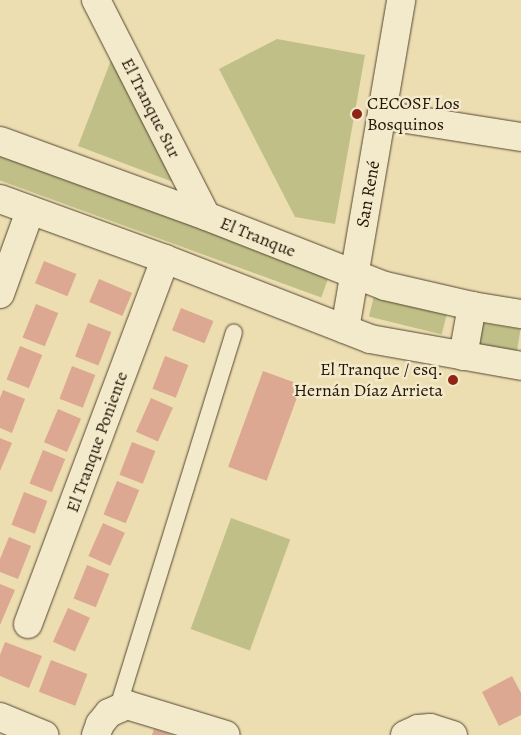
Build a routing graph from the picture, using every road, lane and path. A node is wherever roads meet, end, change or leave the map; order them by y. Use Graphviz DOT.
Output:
graph roads {
  1 [pos="96,0"];
  2 [pos="401,0"];
  3 [pos="382,114"];
  4 [pos="521,137"];
  5 [pos="0,140"];
  6 [pos="0,199"];
  7 [pos="30,211"];
  8 [pos="206,216"];
  9 [pos="165,259"];
  10 [pos="355,276"];
  11 [pos="0,294"];
  12 [pos="472,306"];
  13 [pos="521,314"];
  14 [pos="345,330"];
  15 [pos="234,333"];
  16 [pos="463,356"];
  17 [pos="521,366"];
  18 [pos="28,624"];
  19 [pos="128,708"];
  20 [pos="0,717"];
  21 [pos="44,735"];
  22 [pos="96,735"];
  23 [pos="226,735"];
  24 [pos="405,735"];
  25 [pos="453,735"];
  1 -- 8 [label="street, El Tranque Sur"];
  2 -- 3 [label="street, San René"];
  3 -- 4 [label="street"];
  3 -- 10 [label="street, San René"];
  5 -- 8 [label="street, El Tranque"];
  6 -- 7 [label="street"];
  7 -- 9 [label="street"];
  7 -- 11 [label="street"];
  8 -- 10 [label="street, El Tranque"];
  9 -- 14 [label="street"];
  9 -- 18 [label="street, El Tranque Poniente"];
  10 -- 12 [label="street, El Tranque"];
  10 -- 14 [label="street, San René"];
  12 -- 13 [label="street, El Tranque"];
  12 -- 16 [label="street"];
  14 -- 16 [label="street"];
  15 -- 19 [label="lane"];
  16 -- 17 [label="street"];
  19 -- 22 [label="street"];
  19 -- 23 [label="street"];
  20 -- 21 [label="street"];
  24 -- 25 [label="street"];
}
